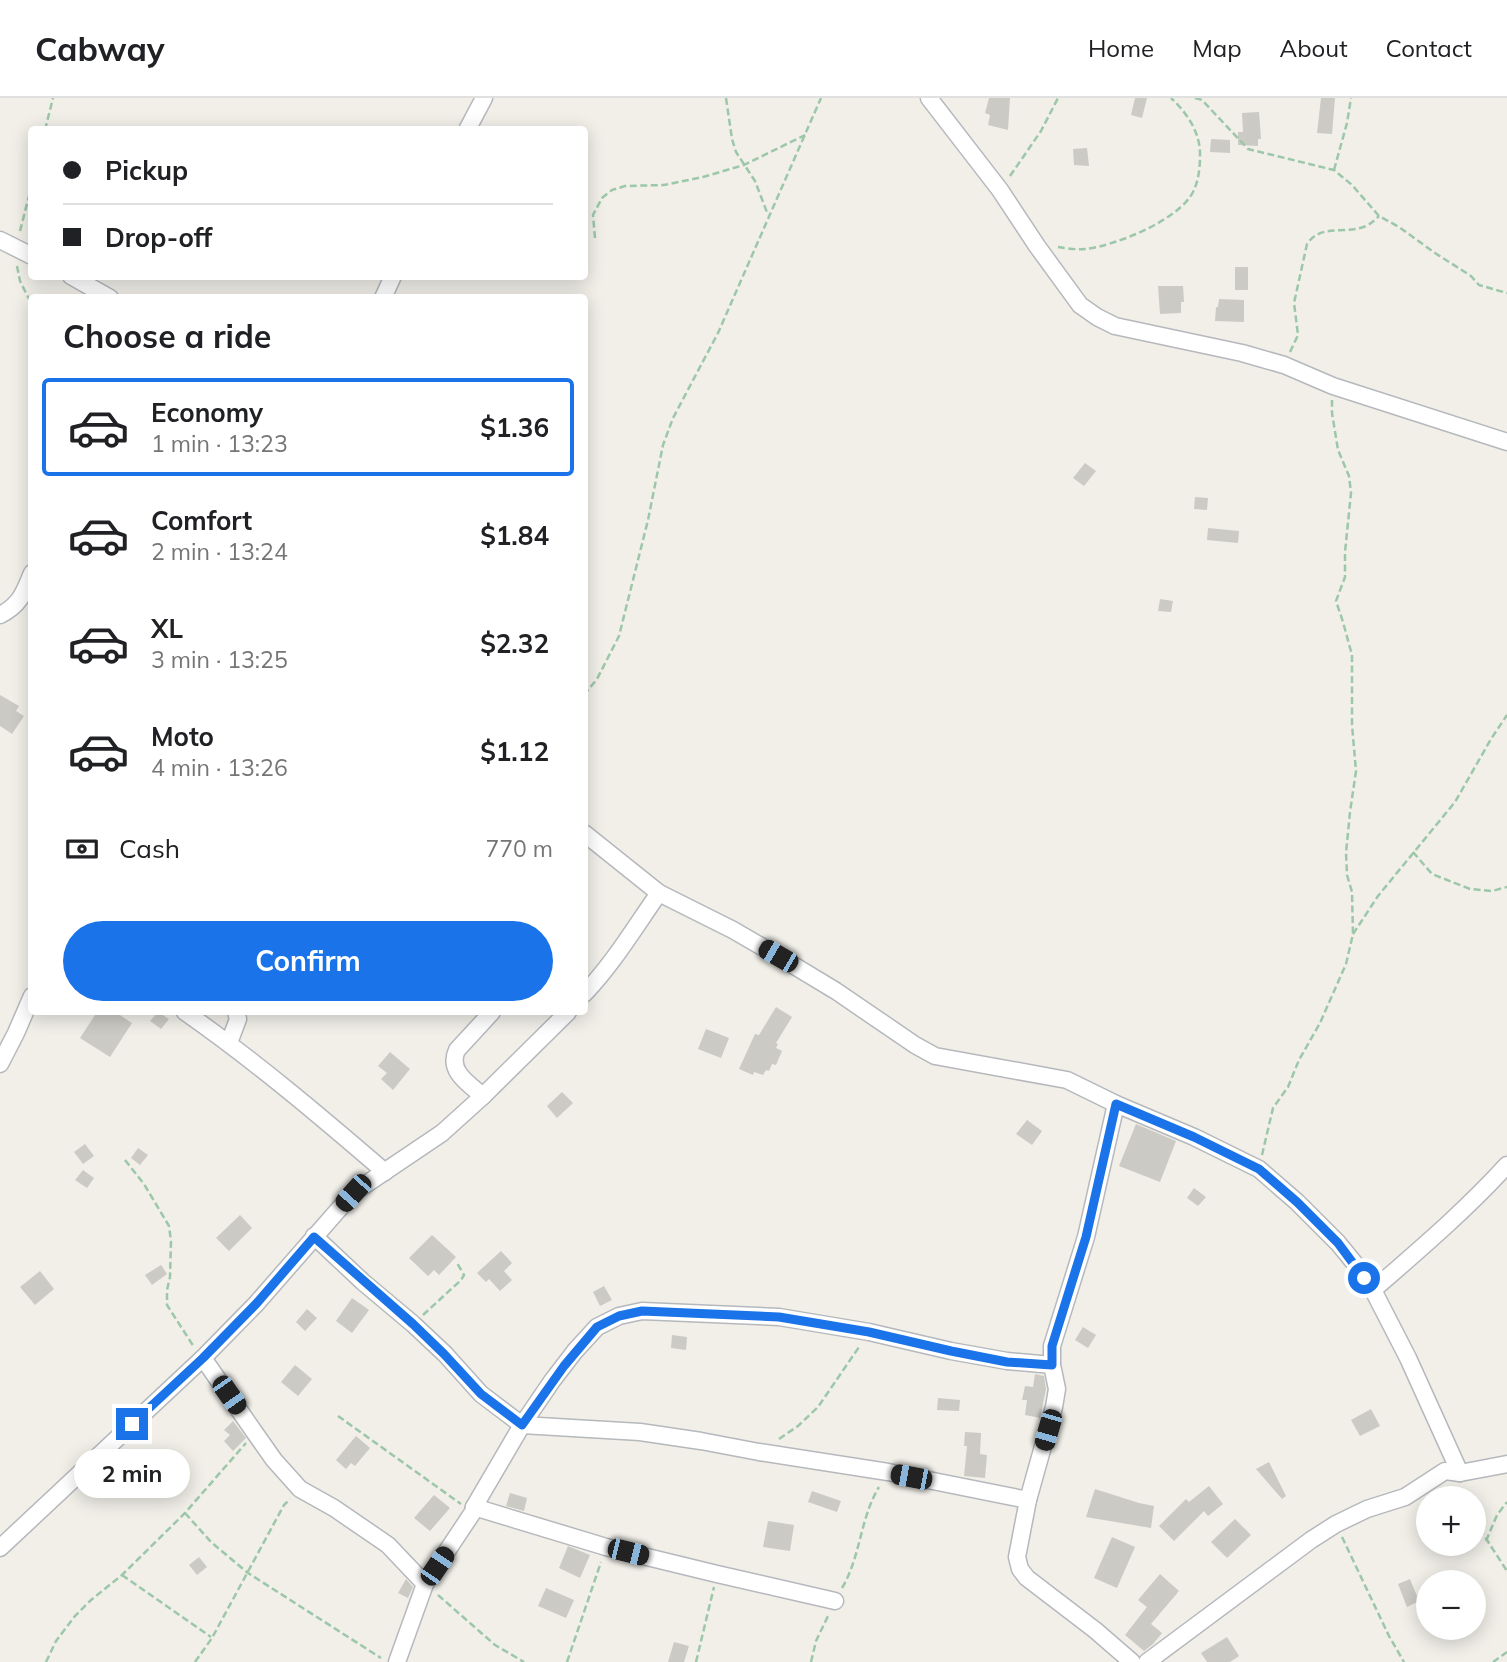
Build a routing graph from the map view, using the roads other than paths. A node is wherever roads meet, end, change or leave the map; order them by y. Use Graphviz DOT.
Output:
graph roads {
  1 [pos="484,98"];
  2 [pos="929,98"];
  3 [pos="469,126"];
  4 [pos="0,240"];
  5 [pos="28,254"];
  6 [pos="78,280"];
  7 [pos="103,294"];
  8 [pos="1507,442"];
  9 [pos="28,584"];
  10 [pos="0,615"];
  11 [pos="588,836"];
  12 [pos="659,893"];
  13 [pos="588,989"];
  14 [pos="28,1005"];
  15 [pos="189,1015"];
  16 [pos="237,1015"];
  17 [pos="489,1015"];
  18 [pos="565,1015"];
  19 [pos="229,1043"];
  20 [pos="0,1064"];
  21 [pos="483,1096"];
  22 [pos="1116,1104"];
  23 [pos="1507,1165"];
  24 [pos="385,1172"];
  25 [pos="314,1237"];
  26 [pos="1373,1290"];
  27 [pos="203,1358"];
  28 [pos="1052,1365"];
  29 [pos="522,1425"];
  30 [pos="1507,1464"];
  31 [pos="1460,1474"];
  32 [pos="1028,1500"];
  33 [pos="473,1509"];
  34 [pos="0,1548"];
  35 [pos="425,1584"];
  36 [pos="835,1601"];
  37 [pos="397,1662"];
  38 [pos="1132,1662"];
  39 [pos="1147,1662"];
  1 -- 3 [label="street"];
  2 -- 8 [label="street"];
  4 -- 5 [label="street"];
  6 -- 7 [label="street"];
  9 -- 10 [label="street"];
  11 -- 12 [label="street"];
  12 -- 13 [label="street"];
  12 -- 22 [label="street"];
  14 -- 20 [label="street"];
  15 -- 19 [label="street"];
  16 -- 19 [label="street"];
  17 -- 21 [label="street"];
  18 -- 21 [label="street"];
  19 -- 24 [label="street"];
  21 -- 24 [label="street"];
  22 -- 26 [label="street"];
  22 -- 28 [label="street"];
  23 -- 26 [label="street"];
  24 -- 25 [label="street"];
  25 -- 27 [label="street"];
  25 -- 29 [label="street"];
  26 -- 31 [label="street"];
  27 -- 34 [label="street"];
  27 -- 35 [label="street"];
  28 -- 29 [label="street"];
  28 -- 32 [label="street"];
  29 -- 32 [label="street"];
  29 -- 33 [label="street"];
  30 -- 31 [label="street"];
  31 -- 39 [label="street"];
  32 -- 38 [label="street"];
  33 -- 35 [label="street"];
  33 -- 36 [label="street"];
  35 -- 37 [label="street"];
}
